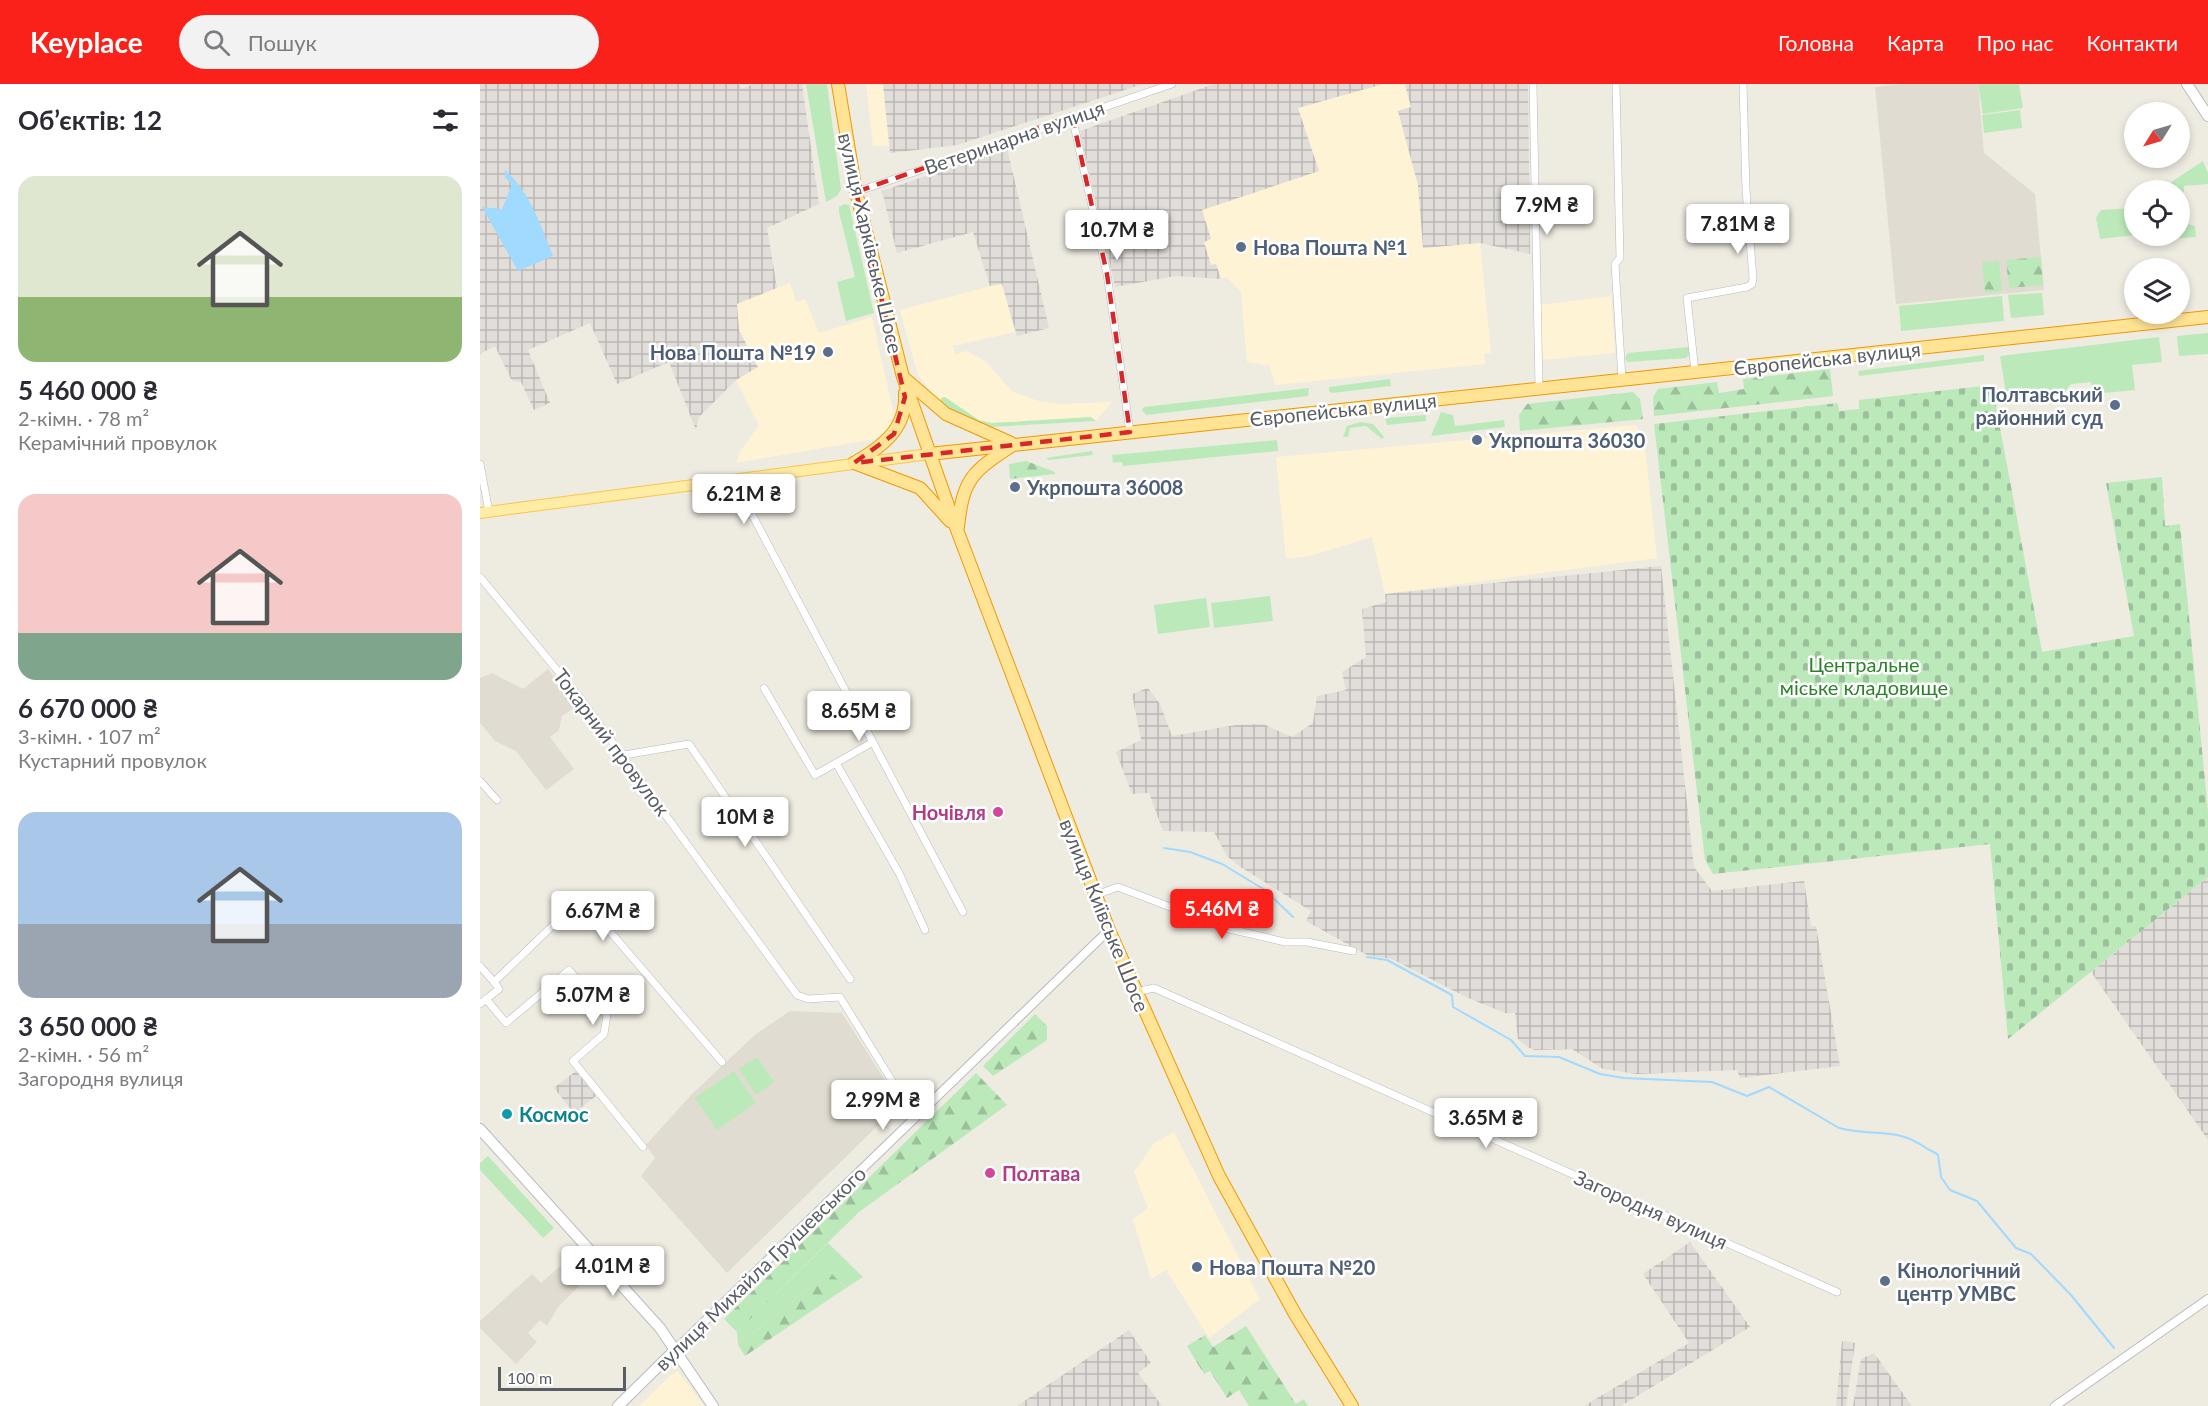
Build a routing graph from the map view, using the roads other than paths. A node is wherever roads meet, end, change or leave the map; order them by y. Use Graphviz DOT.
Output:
graph roads {
  1 [pos="838,84"];
  2 [pos="1172,84"];
  3 [pos="1533,84"];
  4 [pos="1616,84"];
  5 [pos="1743,84"];
  6 [pos="2187,84"];
  7 [pos="1072,116"];
  8 [pos="2208,116"];
  9 [pos="856,192"];
  10 [pos="2208,317"];
  11 [pos="1695,372"];
  12 [pos="903,377"];
  13 [pos="1622,379"];
  14 [pos="1539,388"];
  15 [pos="910,400"];
  16 [pos="1130,432"];
  17 [pos="1014,444"];
  18 [pos="929,454"];
  19 [pos="854,463"];
  20 [pos="480,464"];
  21 [pos="739,478"];
  22 [pos="485,513"];
  23 [pos="957,531"];
  24 [pos="480,577"];
  25 [pos="764,688"];
  26 [pos="873,742"];
  27 [pos="624,755"];
  28 [pos="836,763"];
  29 [pos="480,781"];
  30 [pos="497,800"];
  31 [pos="1096,895"];
  32 [pos="963,912"];
  33 [pos="925,930"];
  34 [pos="1109,930"];
  35 [pos="1353,951"];
  36 [pos="480,966"];
  37 [pos="850,979"];
  38 [pos="494,982"];
  39 [pos="1135,992"];
  40 [pos="483,1001"];
  41 [pos="722,1062"];
  42 [pos="915,1118"];
  43 [pos="480,1129"];
  44 [pos="643,1147"];
  45 [pos="1837,1292"];
  46 [pos="2208,1299"];
  47 [pos="675,1350"];
  48 [pos="618,1406"];
  49 [pos="713,1406"];
  50 [pos="1353,1406"];
  51 [pos="2055,1406"];
  1 -- 9 [label="highway, вулиця Харківське Шосе"];
  2 -- 7 [label="street, Ветеринарна вулиця"];
  3 -- 14 [label="street"];
  4 -- 13 [label="street"];
  5 -- 11 [label="street"];
  6 -- 8 [label="main road"];
  7 -- 9 [label="street, Ветеринарна вулиця"];
  7 -- 16 [label="street"];
  9 -- 12 [label="highway, вулиця Харківське Шосе"];
  10 -- 11 [label="highway, Європейська вулиця"];
  11 -- 13 [label="highway, Європейська вулиця"];
  12 -- 15 [label="highway, вулиця Харківське Шосе"];
  12 -- 17 [label="highway"];
  12 -- 19 [label="highway"];
  13 -- 14 [label="highway, Європейська вулиця"];
  14 -- 16 [label="highway, Європейська вулиця"];
  15 -- 18 [label="highway, вулиця Київське Шосе"];
  16 -- 17 [label="highway, Європейська вулиця"];
  17 -- 18 [label="highway, Європейська вулиця"];
  17 -- 23 [label="highway"];
  18 -- 19 [label="main road, Європейська вулиця"];
  18 -- 23 [label="highway, вулиця Київське Шосе"];
  19 -- 21 [label="main road, Європейська вулиця"];
  19 -- 23 [label="highway"];
  20 -- 22 [label="street"];
  21 -- 22 [label="main road, Європейська вулиця"];
  21 -- 26 [label="street"];
  23 -- 31 [label="highway, вулиця Київське Шосе"];
  24 -- 27 [label="street, Токарний провулок"];
  25 -- 28 [label="street"];
  26 -- 28 [label="street"];
  26 -- 32 [label="street"];
  27 -- 37 [label="street"];
  27 -- 42 [label="street, Токарний провулок"];
  28 -- 33 [label="street"];
  29 -- 30 [label="street"];
  31 -- 34 [label="highway, вулиця Київське Шосе"];
  31 -- 35 [label="street"];
  34 -- 39 [label="highway, вулиця Київське Шосе"];
  34 -- 42 [label="street, вулиця Михайла Грушевського"];
  36 -- 38 [label="street"];
  38 -- 40 [label="street"];
  38 -- 41 [label="street"];
  39 -- 45 [label="street, Загородня вулиця"];
  39 -- 50 [label="highway, вулиця Київське Шосе"];
  40 -- 44 [label="street"];
  42 -- 47 [label="street, вулиця Михайла Грушевського"];
  43 -- 47 [label="main road"];
  46 -- 51 [label="street"];
  47 -- 48 [label="main road, вулиця Михайла Грушевського"];
  47 -- 49 [label="main road"];
}
